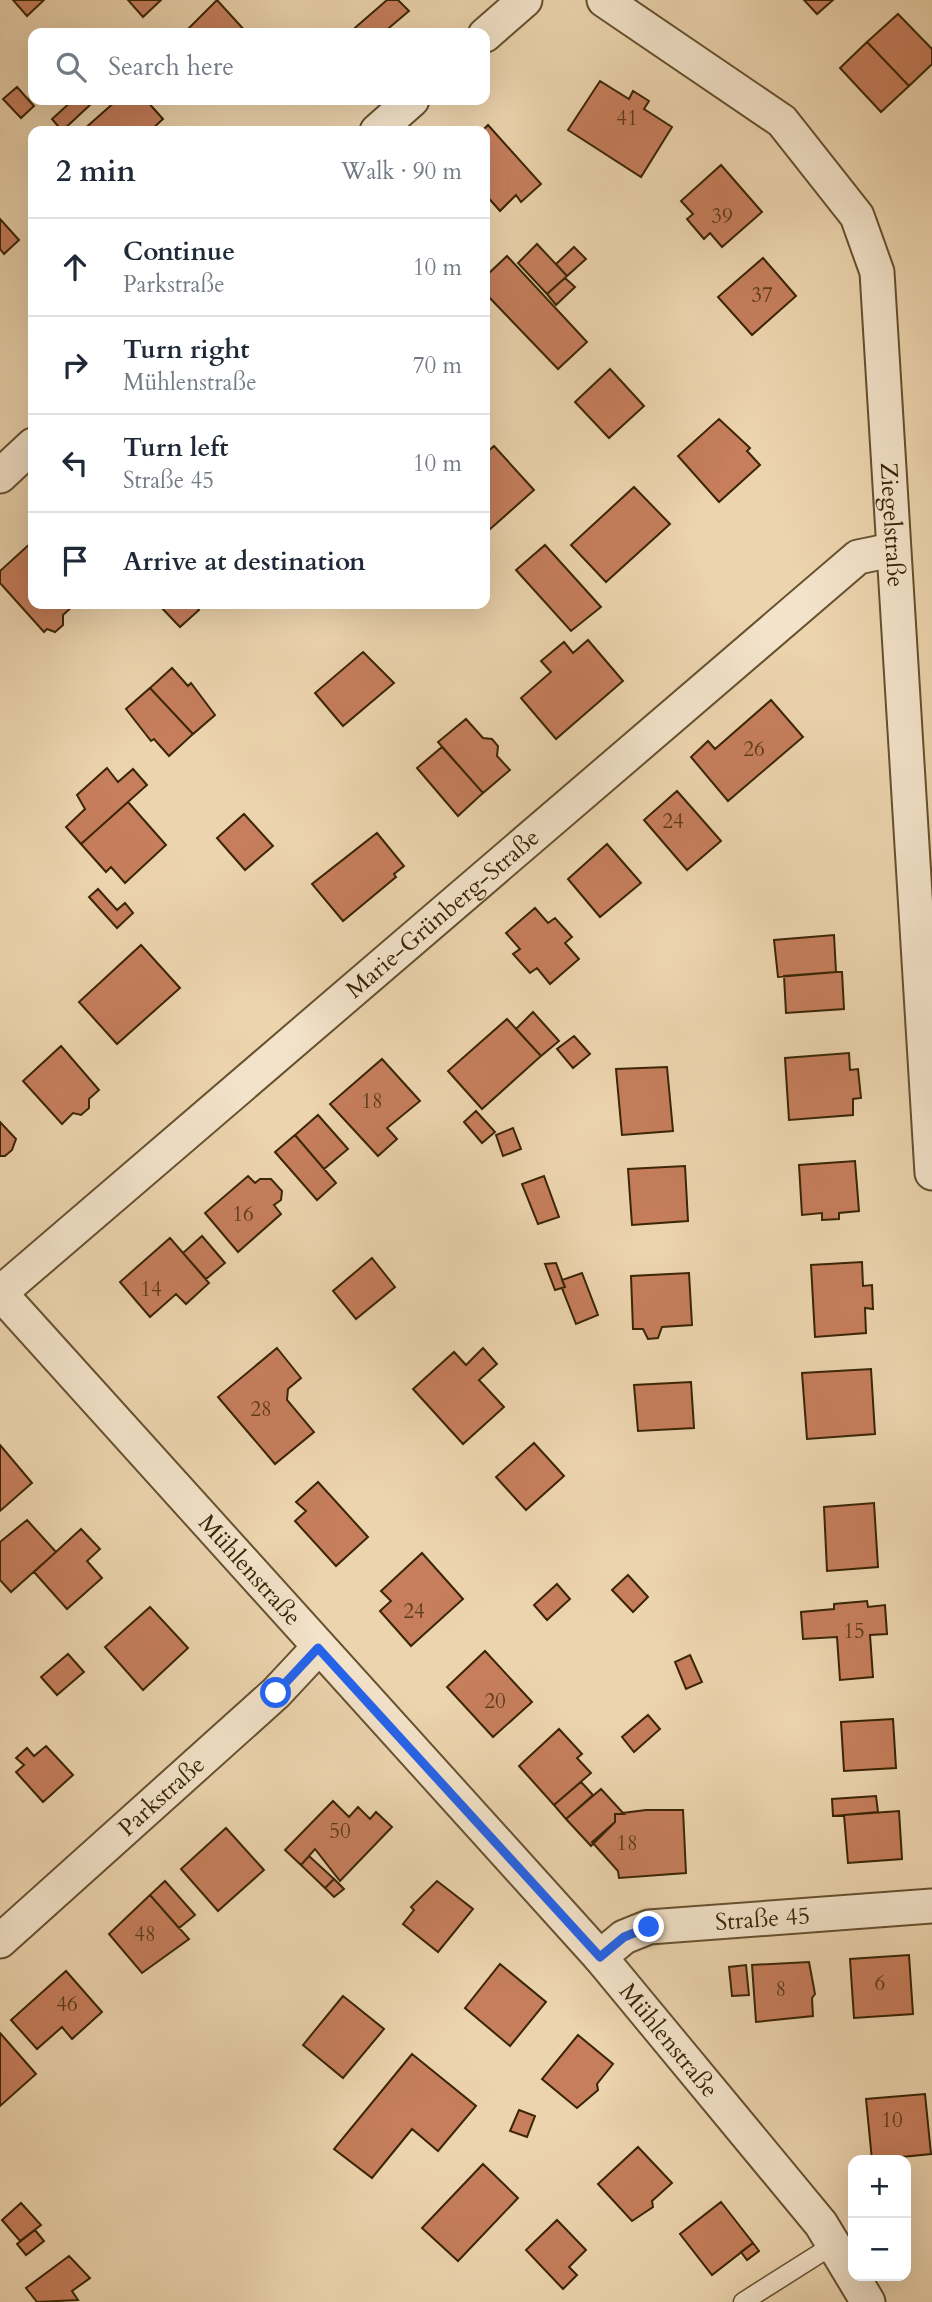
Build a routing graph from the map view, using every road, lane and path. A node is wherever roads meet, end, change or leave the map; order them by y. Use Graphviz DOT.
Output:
graph roads {
  1 [pos="524,0"];
  2 [pos="604,0"];
  3 [pos="490,31"];
  4 [pos="406,105"];
  5 [pos="383,126"];
  6 [pos="28,450"];
  7 [pos="0,475"];
  8 [pos="892,550"];
  9 [pos="932,1173"];
  10 [pos="0,1293"];
  11 [pos="318,1648"];
  12 [pos="932,1906"];
  13 [pos="0,1941"];
  14 [pos="600,1957"];
  15 [pos="833,2245"];
  16 [pos="743,2302"];
  17 [pos="867,2302"];
  1 -- 3 [label="street"];
  2 -- 8 [label="street, Ziegelstraße"];
  4 -- 5 [label="street"];
  6 -- 7 [label="street"];
  8 -- 9 [label="street, Ziegelstraße"];
  8 -- 10 [label="street, Marie-Grünberg-Straße"];
  10 -- 11 [label="street, Mühlenstraße"];
  11 -- 13 [label="street, Parkstraße"];
  11 -- 14 [label="street, Mühlenstraße"];
  12 -- 14 [label="street, Straße 45"];
  14 -- 15 [label="street, Mühlenstraße"];
  15 -- 16 [label="lane"];
  15 -- 17 [label="street, Mühlenstraße"];
}
